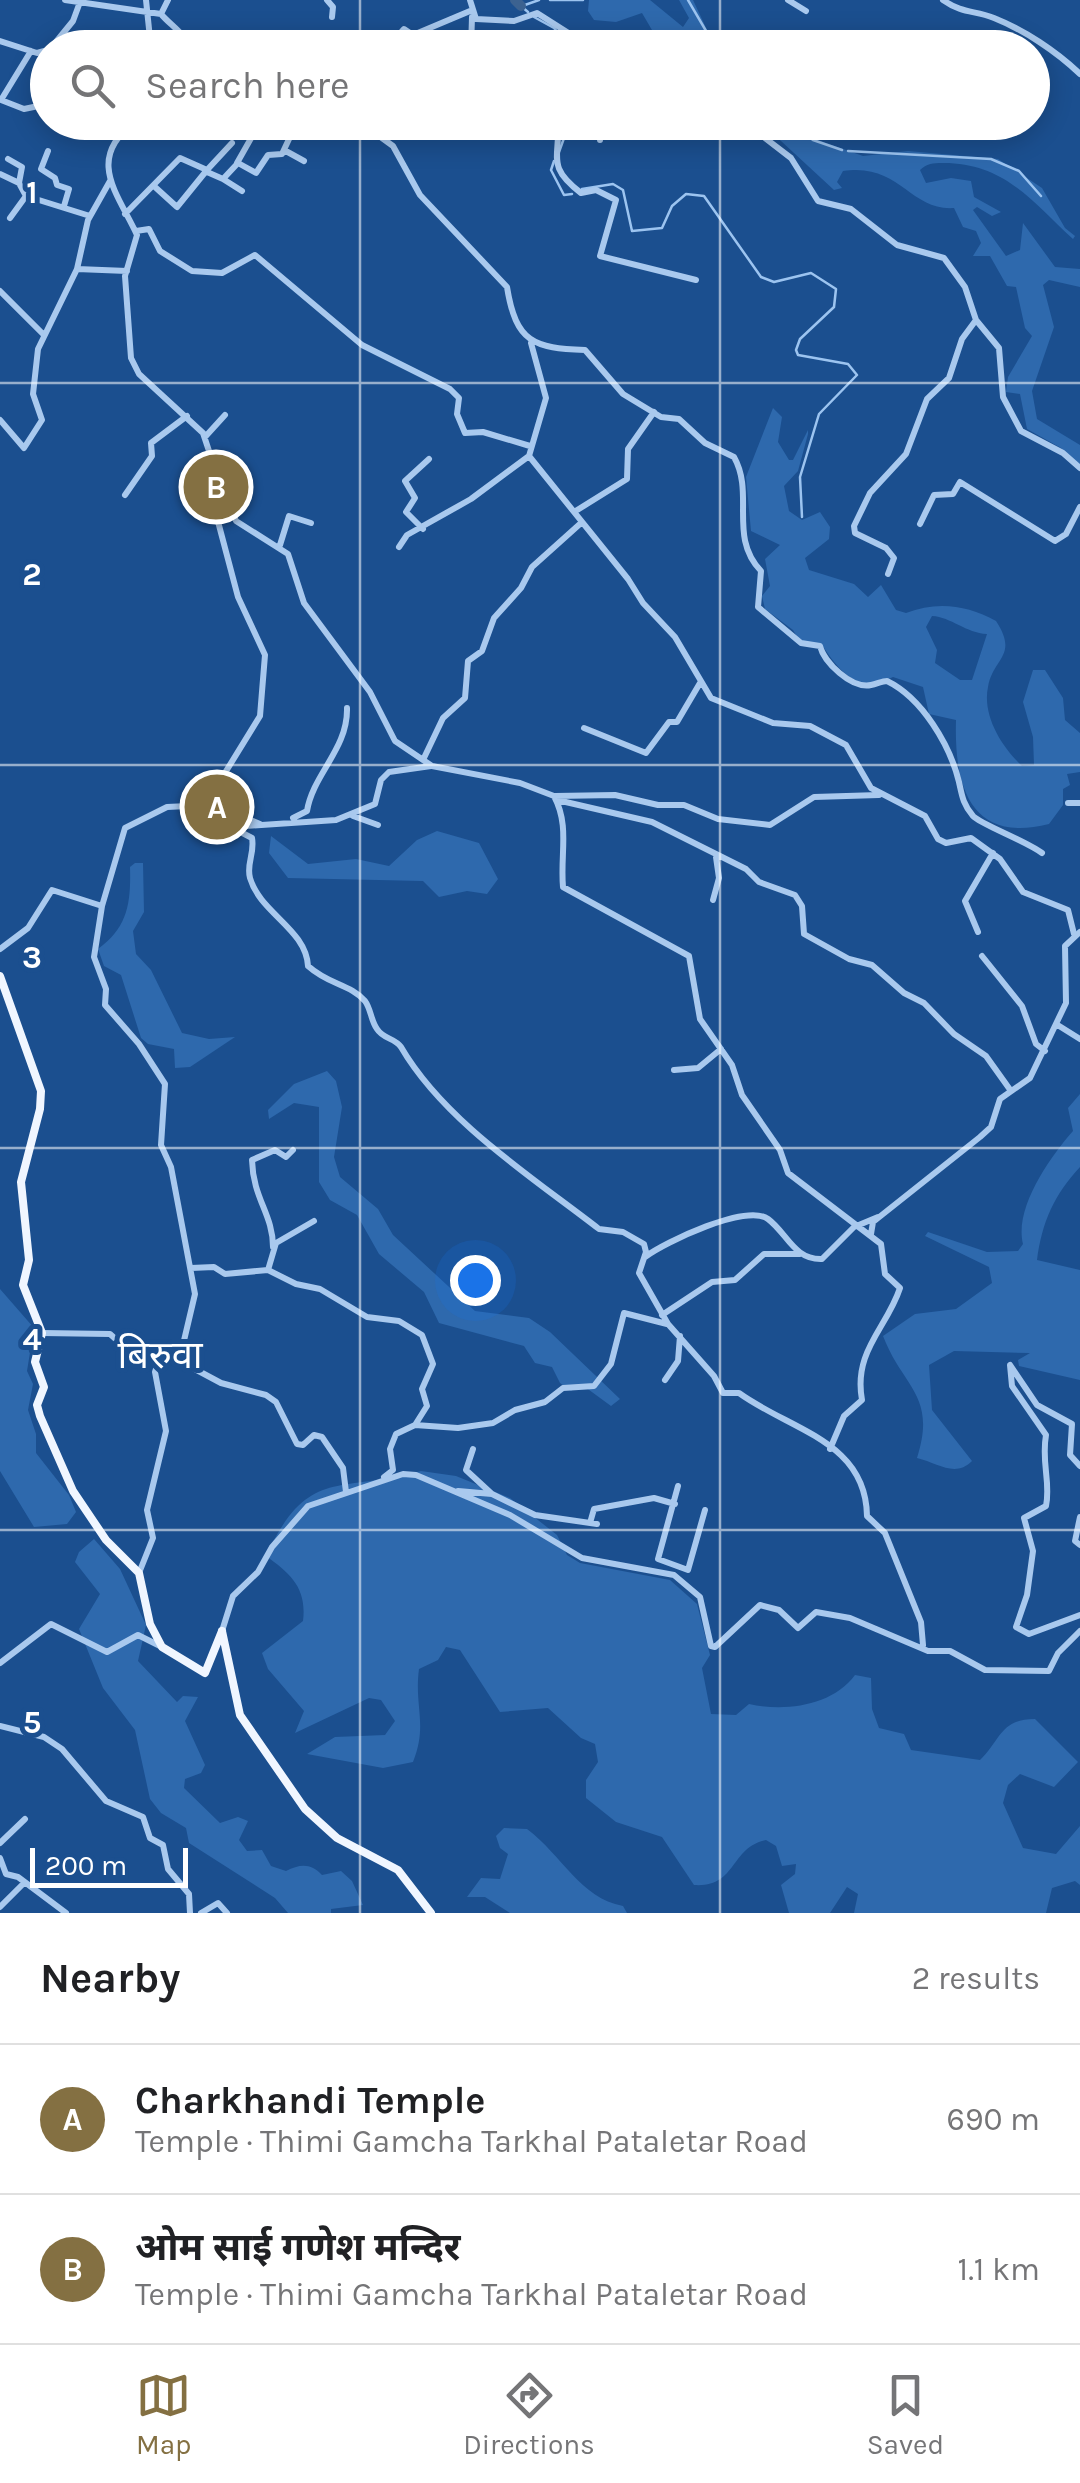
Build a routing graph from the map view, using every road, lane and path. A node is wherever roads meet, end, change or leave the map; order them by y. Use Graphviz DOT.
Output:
graph roads {
  1 [pos="65,0"];
  2 [pos="146,0"];
  3 [pos="168,0"];
  4 [pos="327,0"];
  5 [pos="470,0"];
  6 [pos="788,0"];
  7 [pos="942,0"];
  8 [pos="80,2"];
  9 [pos="148,11"];
  10 [pos="806,12"];
  11 [pos="161,14"];
  12 [pos="471,14"];
  13 [pos="332,16"];
  14 [pos="65,30"];
  15 [pos="150,30"];
  16 [pos="174,30"];
  17 [pos="425,30"];
  18 [pos="471,30"];
  19 [pos="558,30"];
  20 [pos="1016,30"];
  21 [pos="0,41"];
  22 [pos="1050,49"];
  23 [pos="30,51"];
  24 [pos="30,53"];
  25 [pos="1080,74"];
  26 [pos="30,108"];
  27 [pos="120,140"];
  28 [pos="250,140"];
  29 [pos="289,140"];
  30 [pos="384,140"];
  31 [pos="555,140"];
  32 [pos="768,140"];
  33 [pos="232,143"];
  34 [pos="284,150"];
  35 [pos="48,151"];
  36 [pos="8,159"];
  37 [pos="304,161"];
  38 [pos="237,163"];
  39 [pos="207,171"];
  40 [pos="0,174"];
  41 [pos="223,179"];
  42 [pos="110,180"];
  43 [pos="19,183"];
  44 [pos="155,187"];
  45 [pos="242,192"];
  46 [pos="26,196"];
  47 [pos="64,206"];
  48 [pos="126,214"];
  49 [pos="90,216"];
  50 [pos="10,218"];
  51 [pos="136,231"];
  52 [pos="77,269"];
  53 [pos="127,271"];
  54 [pos="696,280"];
  55 [pos="0,292"];
  56 [pos="976,320"];
  57 [pos="44,334"];
  58 [pos="531,342"];
  59 [pos="654,412"];
  60 [pos="225,414"];
  61 [pos="188,416"];
  62 [pos="0,420"];
  63 [pos="205,438"];
  64 [pos="531,446"];
  65 [pos="528,456"];
  66 [pos="429,459"];
  67 [pos="214,468"];
  68 [pos="1080,468"];
  69 [pos="125,495"];
  70 [pos="1080,507"];
  71 [pos="574,512"];
  72 [pos="311,522"];
  73 [pos="581,523"];
  74 [pos="920,524"];
  75 [pos="423,528"];
  76 [pos="280,545"];
  77 [pos="399,546"];
  78 [pos="888,574"];
  79 [pos="700,683"];
  80 [pos="347,708"];
  81 [pos="584,728"];
  82 [pos="423,760"];
  83 [pos="432,766"];
  84 [pos="881,795"];
  85 [pos="555,798"];
  86 [pos="1080,802"];
  87 [pos="1068,804"];
  88 [pos="246,812"];
  89 [pos="214,816"];
  90 [pos="352,816"];
  91 [pos="287,820"];
  92 [pos="261,824"];
  93 [pos="378,824"];
  94 [pos="231,827"];
  95 [pos="993,853"];
  96 [pos="1042,853"];
  97 [pos="716,856"];
  98 [pos="713,900"];
  99 [pos="102,906"];
  100 [pos="978,932"];
  101 [pos="1077,933"];
  102 [pos="0,950"];
  103 [pos="982,956"];
  104 [pos="0,976"];
  105 [pos="1056,1024"];
  106 [pos="1080,1039"];
  107 [pos="720,1048"];
  108 [pos="1044,1051"];
  109 [pos="674,1070"];
  110 [pos="1011,1091"];
  111 [pos="293,1150"];
  112 [pos="884,1216"];
  113 [pos="314,1221"];
  114 [pos="854,1227"];
  115 [pos="872,1235"];
  116 [pos="273,1248"];
  117 [pos="802,1254"];
  118 [pos="644,1258"];
  119 [pos="191,1268"];
  120 [pos="268,1270"];
  121 [pos="662,1315"];
  122 [pos="668,1324"];
  123 [pos="42,1334"];
  124 [pos="680,1336"];
  125 [pos="168,1357"];
  126 [pos="665,1380"];
  127 [pos="415,1425"];
  128 [pos="473,1449"];
  129 [pos="830,1450"];
  130 [pos="1080,1466"];
  131 [pos="382,1479"];
  132 [pos="678,1486"];
  133 [pos="346,1492"];
  134 [pos="452,1492"];
  135 [pos="492,1494"];
  136 [pos="674,1504"];
  137 [pos="706,1510"];
  138 [pos="1080,1517"];
  139 [pos="1080,1546"];
  140 [pos="139,1573"];
  141 [pos="1080,1615"];
  142 [pos="222,1631"];
  143 [pos="1080,1632"];
  144 [pos="922,1645"];
  145 [pos="162,1647"];
  146 [pos="0,1663"];
  147 [pos="0,1726"];
  148 [pos="24,1820"];
  149 [pos="0,1843"];
  150 [pos="0,1858"];
  151 [pos="24,1883"];
  152 [pos="0,1907"];
  153 [pos="66,1913"];
  154 [pos="190,1913"];
  155 [pos="202,1913"];
  156 [pos="227,1913"];
  157 [pos="431,1913"];
  1 -- 8 [label="street"];
  2 -- 9 [label="street"];
  3 -- 11 [label="street"];
  4 -- 13 [label="street"];
  5 -- 12 [label="street"];
  6 -- 10 [label="street"];
  7 -- 20 [label="street"];
  8 -- 9 [label="street"];
  8 -- 14 [label="street"];
  9 -- 11 [label="street"];
  9 -- 15 [label="street"];
  11 -- 16 [label="street"];
  12 -- 17 [label="street"];
  12 -- 18 [label="street"];
  12 -- 19 [label="street"];
  21 -- 23 [label="street"];
  22 -- 25 [label="street"];
  24 -- 26 [label="street"];
  27 -- 42 [label="street"];
  28 -- 38 [label="street"];
  29 -- 34 [label="street"];
  30 -- 58 [label="street"];
  31 -- 54 [label="street"];
  32 -- 56 [label="street"];
  33 -- 39 [label="street"];
  34 -- 37 [label="street"];
  34 -- 38 [label="street"];
  35 -- 47 [label="street"];
  36 -- 43 [label="street"];
  38 -- 41 [label="street"];
  39 -- 41 [label="street"];
  39 -- 44 [label="street"];
  39 -- 44 [label="street"];
  40 -- 43 [label="street"];
  41 -- 45 [label="street"];
  42 -- 48 [label="street"];
  42 -- 49 [label="street"];
  43 -- 46 [label="street"];
  44 -- 48 [label="street"];
  46 -- 47 [label="street"];
  46 -- 50 [label="street"];
  47 -- 49 [label="street"];
  48 -- 51 [label="street"];
  49 -- 52 [label="street"];
  51 -- 53 [label="street"];
  51 -- 64 [label="street"];
  52 -- 53 [label="street"];
  52 -- 57 [label="street"];
  53 -- 61 [label="street"];
  55 -- 57 [label="street"];
  56 -- 68 [label="street"];
  56 -- 78 [label="street"];
  57 -- 62 [label="street"];
  58 -- 59 [label="street"];
  58 -- 64 [label="street"];
  59 -- 71 [label="street"];
  59 -- 96 [label="street"];
  60 -- 63 [label="street"];
  61 -- 63 [label="street"];
  61 -- 69 [label="street"];
  63 -- 67 [label="street"];
  64 -- 65 [label="street"];
  65 -- 71 [label="street"];
  65 -- 75 [label="street"];
  66 -- 75 [label="street"];
  67 -- 76 [label="street"];
  67 -- 89 [label="street"];
  70 -- 74 [label="street"];
  71 -- 73 [label="street"];
  72 -- 76 [label="street"];
  73 -- 79 [label="street"];
  73 -- 82 [label="street"];
  75 -- 77 [label="street"];
  76 -- 82 [label="street"];
  79 -- 81 [label="street"];
  79 -- 84 [label="street"];
  80 -- 91 [label="street"];
  82 -- 83 [label="street"];
  83 -- 85 [label="street"];
  83 -- 90 [label="street"];
  84 -- 85 [label="street"];
  84 -- 95 [label="street"];
  85 -- 97 [label="street"];
  85 -- 107 [label="street"];
  86 -- 87 [label="street"];
  88 -- 92 [label="street"];
  89 -- 94 [label="street"];
  89 -- 99 [label="street"];
  90 -- 91 [label="street"];
  90 -- 93 [label="street"];
  91 -- 92 [label="street"];
  92 -- 94 [label="street"];
  94 -- 118 [label="street"];
  95 -- 100 [label="street"];
  95 -- 101 [label="street"];
  97 -- 98 [label="street"];
  97 -- 110 [label="street"];
  99 -- 102 [label="street"];
  99 -- 119 [label="street"];
  101 -- 105 [label="street"];
  103 -- 108 [label="street"];
  104 -- 123 [label="main road"];
  105 -- 106 [label="street"];
  105 -- 108 [label="street"];
  107 -- 109 [label="street"];
  107 -- 114 [label="street"];
  108 -- 110 [label="street"];
  110 -- 112 [label="street"];
  111 -- 116 [label="street"];
  112 -- 114 [label="street"];
  112 -- 115 [label="street"];
  113 -- 116 [label="street"];
  114 -- 115 [label="street"];
  114 -- 117 [label="street"];
  115 -- 129 [label="street"];
  116 -- 120 [label="street"];
  117 -- 118 [label="street"];
  117 -- 121 [label="street"];
  118 -- 121 [label="street"];
  119 -- 120 [label="street"];
  119 -- 125 [label="street"];
  120 -- 127 [label="street"];
  121 -- 122 [label="street"];
  122 -- 124 [label="street"];
  122 -- 127 [label="street"];
  123 -- 125 [label="street"];
  123 -- 140 [label="main road"];
  124 -- 126 [label="street"];
  124 -- 129 [label="street"];
  125 -- 133 [label="street"];
  125 -- 140 [label="street"];
  127 -- 131 [label="street"];
  128 -- 135 [label="street"];
  129 -- 144 [label="street"];
  130 -- 141 [label="street"];
  131 -- 133 [label="street"];
  131 -- 134 [label="street"];
  132 -- 136 [label="street"];
  133 -- 142 [label="street"];
  134 -- 135 [label="street"];
  134 -- 144 [label="street"];
  135 -- 136 [label="street"];
  136 -- 137 [label="street"];
  138 -- 139 [label="street"];
  140 -- 145 [label="main road"];
  142 -- 145 [label="main road"];
  142 -- 157 [label="main road"];
  143 -- 144 [label="street"];
  145 -- 146 [label="street"];
  147 -- 154 [label="street"];
  148 -- 149 [label="street"];
  150 -- 151 [label="street"];
  151 -- 152 [label="street"];
  151 -- 153 [label="street"];
  155 -- 156 [label="street"];
}
